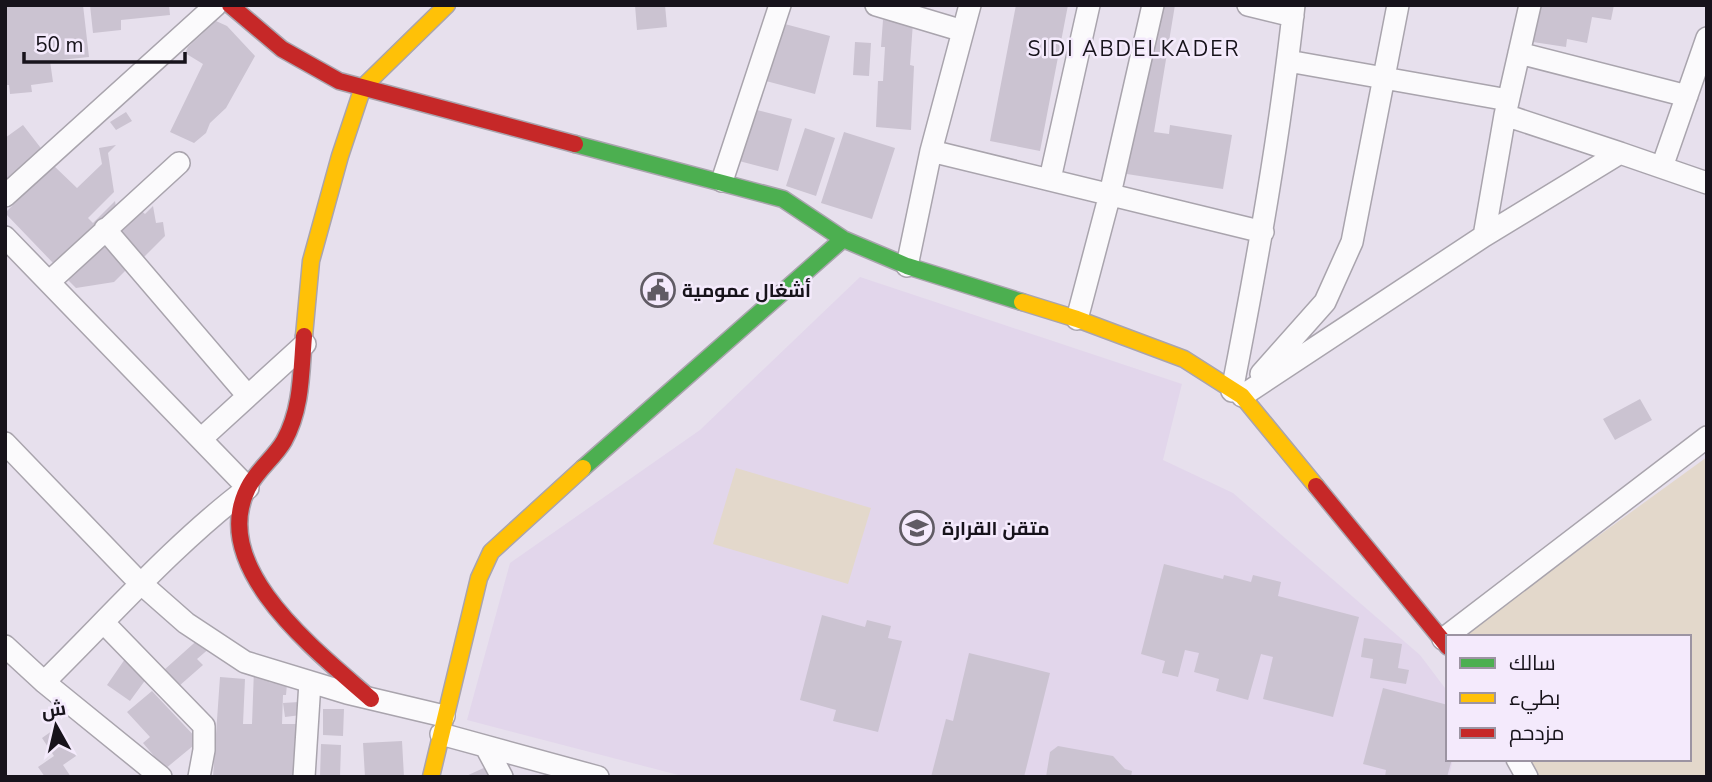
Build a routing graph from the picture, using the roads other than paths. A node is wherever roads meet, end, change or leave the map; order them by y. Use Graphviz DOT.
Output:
graph roads {
  1 [pos="216,5"];
  2 [pos="230,5"];
  3 [pos="447,5"];
  4 [pos="780,5"];
  5 [pos="876,5"];
  6 [pos="970,5"];
  7 [pos="1089,5"];
  8 [pos="1153,5"];
  9 [pos="1248,5"];
  10 [pos="1398,5"];
  11 [pos="1530,5"];
  12 [pos="1294,11"];
  13 [pos="963,31"];
  14 [pos="1707,38"];
  15 [pos="1519,53"];
  16 [pos="1288,61"];
  17 [pos="1385,76"];
  18 [pos="363,87"];
  19 [pos="1687,96"];
  20 [pos="1506,108"];
  21 [pos="932,151"];
  22 [pos="1620,153"];
  23 [pos="179,163"];
  24 [pos="1662,167"];
  25 [pos="1050,179"];
  26 [pos="722,181"];
  27 [pos="1707,183"];
  28 [pos="1110,194"];
  29 [pos="5,196"];
  30 [pos="105,229"];
  31 [pos="1263,232"];
  32 [pos="1484,236"];
  33 [pos="5,237"];
  34 [pos="843,239"];
  35 [pos="906,266"];
  36 [pos="49,282"];
  37 [pos="1077,320"];
  38 [pos="305,344"];
  39 [pos="1237,393"];
  40 [pos="248,396"];
  41 [pos="1707,437"];
  42 [pos="201,439"];
  43 [pos="5,443"];
  44 [pos="248,488"];
  45 [pos="142,584"];
  46 [pos="103,623"];
  47 [pos="1455,635"];
  48 [pos="1445,643"];
  49 [pos="5,646"];
  50 [pos="44,682"];
  51 [pos="310,682"];
  52 [pos="371,699"];
  53 [pos="442,725"];
  54 [pos="486,747"];
  55 [pos="1518,761"];
  56 [pos="160,777"];
  57 [pos="199,777"];
  58 [pos="304,777"];
  59 [pos="431,777"];
  60 [pos="502,777"];
  61 [pos="598,777"];
  62 [pos="1527,777"];
  1 -- 29 [label="street"];
  2 -- 18 [label="street"];
  3 -- 18 [label="street"];
  4 -- 26 [label="street"];
  5 -- 13 [label="street"];
  6 -- 13 [label="street"];
  7 -- 25 [label="street"];
  8 -- 28 [label="street"];
  9 -- 12 [label="street"];
  10 -- 17 [label="street"];
  11 -- 15 [label="street"];
  12 -- 16 [label="street"];
  13 -- 21 [label="street"];
  14 -- 19 [label="street"];
  15 -- 19 [label="street"];
  15 -- 20 [label="street"];
  16 -- 17 [label="street"];
  16 -- 31 [label="street"];
  17 -- 20 [label="street"];
  17 -- 39 [label="street"];
  18 -- 26 [label="street"];
  18 -- 38 [label="street"];
  19 -- 24 [label="street"];
  20 -- 22 [label="street"];
  20 -- 32 [label="street"];
  21 -- 25 [label="street"];
  21 -- 35 [label="street"];
  22 -- 24 [label="street"];
  22 -- 32 [label="street"];
  23 -- 30 [label="street"];
  24 -- 27 [label="street"];
  25 -- 28 [label="street"];
  26 -- 34 [label="street"];
  28 -- 31 [label="street"];
  28 -- 37 [label="street"];
  30 -- 36 [label="street"];
  30 -- 40 [label="street"];
  31 -- 39 [label="street"];
  32 -- 39 [label="street"];
  33 -- 36 [label="street"];
  34 -- 35 [label="street"];
  34 -- 53 [label="street"];
  35 -- 37 [label="street"];
  36 -- 42 [label="street"];
  37 -- 39 [label="street"];
  38 -- 40 [label="street"];
  38 -- 44 [label="street"];
  39 -- 48 [label="street"];
  40 -- 42 [label="street"];
  41 -- 47 [label="street"];
  42 -- 44 [label="street"];
  43 -- 45 [label="street"];
  44 -- 45 [label="street"];
  44 -- 52 [label="street"];
  45 -- 46 [label="street"];
  45 -- 51 [label="street"];
  46 -- 50 [label="street"];
  46 -- 57 [label="street"];
  49 -- 50 [label="street"];
  50 -- 56 [label="street"];
  51 -- 52 [label="street"];
  51 -- 58 [label="street"];
  52 -- 53 [label="street"];
  53 -- 54 [label="street"];
  53 -- 59 [label="street"];
  54 -- 60 [label="street"];
  54 -- 61 [label="street"];
  55 -- 62 [label="street"];
}
